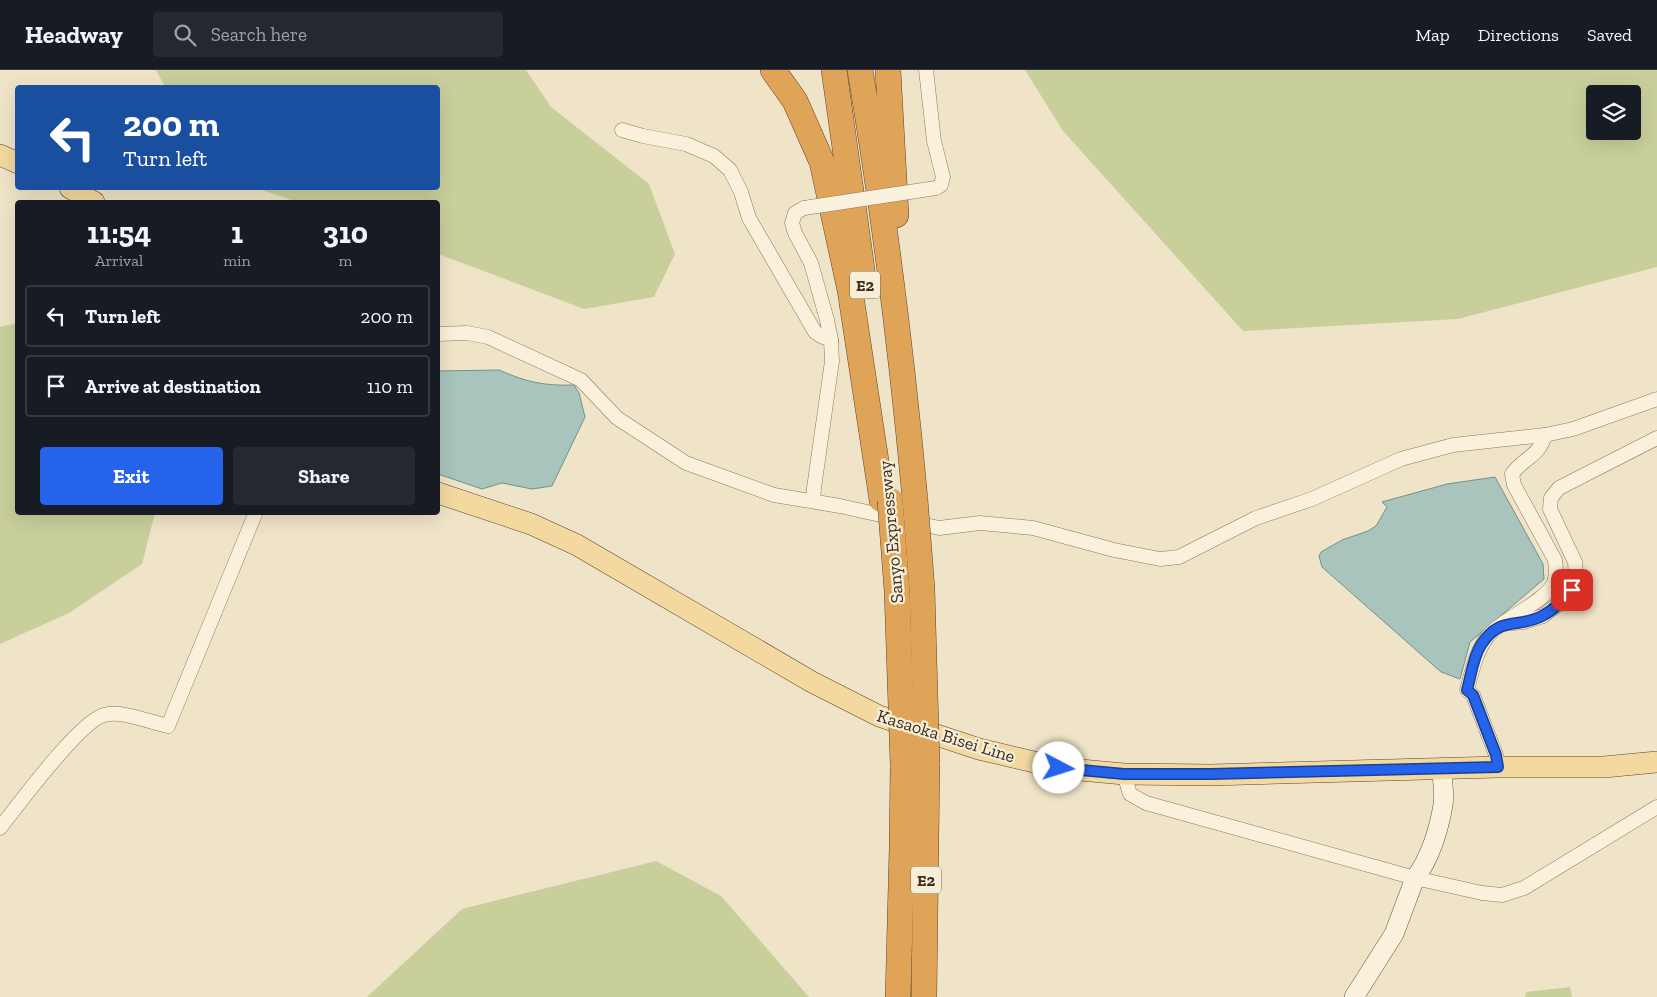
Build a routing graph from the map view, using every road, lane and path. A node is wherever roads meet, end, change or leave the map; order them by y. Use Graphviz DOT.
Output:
graph roads {
  1 [pos="773,70"];
  2 [pos="834,70"];
  3 [pos="860,70"];
  4 [pos="888,70"];
  5 [pos="926,70"];
  6 [pos="622,130"];
  7 [pos="0,155"];
  8 [pos="15,162"];
  9 [pos="73,190"];
  10 [pos="91,200"];
  11 [pos="440,334"];
  12 [pos="831,340"];
  13 [pos="905,387"];
  14 [pos="1657,399"];
  15 [pos="1545,435"];
  16 [pos="1657,438"];
  17 [pos="440,494"];
  18 [pos="886,500"];
  19 [pos="814,501"];
  20 [pos="255,515"];
  21 [pos="1503,624"];
  22 [pos="1657,762"];
  23 [pos="1498,767"];
  24 [pos="1442,769"];
  25 [pos="1124,774"];
  26 [pos="1657,807"];
  27 [pos="0,828"];
  28 [pos="1415,878"];
  29 [pos="898,997"];
  30 [pos="924,997"];
  31 [pos="1354,997"];
  1 -- 18 [label="highway"];
  2 -- 18 [label="highway, Sanyo Expressway / E2"];
  3 -- 13 [label="highway, Sanyo Expressway / E2"];
  4 -- 13 [label="highway"];
  5 -- 12 [label="street, bridge"];
  6 -- 12 [label="street"];
  7 -- 8 [label="main road"];
  9 -- 10 [label="main road"];
  11 -- 19 [label="street"];
  12 -- 19 [label="street"];
  13 -- 30 [label="highway, Sanyo Expressway / E2, bridge"];
  14 -- 15 [label="street"];
  15 -- 19 [label="street"];
  15 -- 21 [label="street"];
  16 -- 21 [label="street"];
  17 -- 25 [label="main road, Kasaoka Bisei Line"];
  18 -- 29 [label="highway, Sanyo Expressway / E2, bridge"];
  20 -- 27 [label="street"];
  21 -- 23 [label="street"];
  22 -- 23 [label="main road, Kasaoka Bisei Line"];
  23 -- 24 [label="main road, Kasaoka Bisei Line"];
  24 -- 25 [label="main road, Kasaoka Bisei Line"];
  24 -- 28 [label="main road"];
  25 -- 28 [label="street"];
  26 -- 28 [label="street"];
  28 -- 31 [label="main road"];
}
